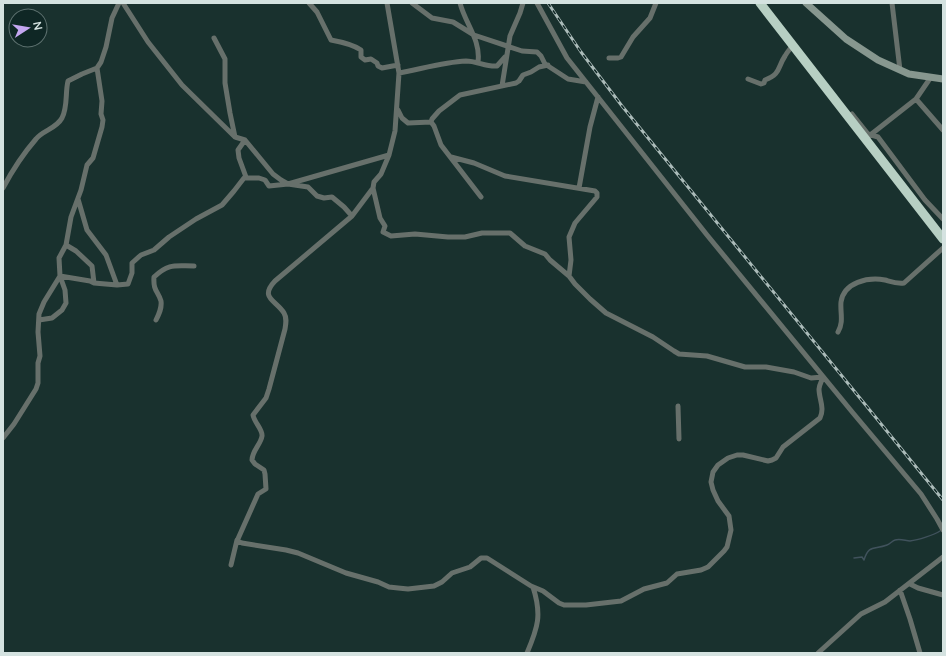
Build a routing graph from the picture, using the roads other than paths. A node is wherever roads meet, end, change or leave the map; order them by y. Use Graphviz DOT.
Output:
graph roads {
  1 [pos="119,3"];
  2 [pos="123,3"];
  3 [pos="309,3"];
  4 [pos="387,3"];
  5 [pos="412,3"];
  6 [pos="460,3"];
  7 [pos="523,3"];
  8 [pos="537,3"];
  9 [pos="656,3"];
  10 [pos="760,3"];
  11 [pos="806,3"];
  12 [pos="892,3"];
  13 [pos="474,35"];
  14 [pos="214,38"];
  15 [pos="508,45"];
  16 [pos="793,45"];
  17 [pos="505,58"];
  18 [pos="608,58"];
  19 [pos="478,62"];
  20 [pos="398,65"];
  21 [pos="548,65"];
  22 [pos="97,68"];
  23 [pos="900,70"];
  24 [pos="399,73"];
  25 [pos="931,77"];
  26 [pos="748,78"];
  27 [pos="943,79"];
  28 [pos="586,82"];
  29 [pos="502,86"];
  30 [pos="598,97"];
  31 [pos="916,99"];
  32 [pos="398,109"];
  33 [pos="852,114"];
  34 [pos="431,122"];
  35 [pos="943,130"];
  36 [pos="235,137"];
  37 [pos="868,137"];
  38 [pos="245,140"];
  39 [pos="389,155"];
  40 [pos="451,156"];
  41 [pos="246,177"];
  42 [pos="288,184"];
  43 [pos="3,188"];
  44 [pos="373,188"];
  45 [pos="579,188"];
  46 [pos="481,196"];
  47 [pos="78,198"];
  48 [pos="352,216"];
  49 [pos="943,219"];
  50 [pos="943,239"];
  51 [pos="66,245"];
  52 [pos="943,248"];
  53 [pos="194,266"];
  54 [pos="60,276"];
  55 [pos="569,276"];
  56 [pos="94,283"];
  57 [pos="117,285"];
  58 [pos="39,320"];
  59 [pos="156,320"];
  60 [pos="838,332"];
  61 [pos="823,377"];
  62 [pos="678,406"];
  63 [pos="3,438"];
  64 [pos="679,439"];
  65 [pos="943,530"];
  66 [pos="237,540"];
  67 [pos="943,557"];
  68 [pos="231,565"];
  69 [pos="910,584"];
  70 [pos="533,587"];
  71 [pos="900,590"];
  72 [pos="943,595"];
  73 [pos="527,653"];
  74 [pos="818,653"];
  75 [pos="920,653"];
  1 -- 22 [label="street"];
  2 -- 36 [label="street"];
  3 -- 20 [label="street"];
  4 -- 20 [label="street"];
  5 -- 13 [label="street"];
  6 -- 13 [label="street"];
  7 -- 15 [label="street"];
  8 -- 28 [label="street"];
  9 -- 18 [label="street"];
  10 -- 16 [label="highway"];
  11 -- 23 [label="street"];
  12 -- 23 [label="street"];
  13 -- 15 [label="street"];
  13 -- 19 [label="street"];
  14 -- 36 [label="street"];
  15 -- 17 [label="street"];
  15 -- 21 [label="street"];
  16 -- 26 [label="street"];
  16 -- 37 [label="highway"];
  17 -- 19 [label="street"];
  17 -- 29 [label="street"];
  19 -- 24 [label="street"];
  20 -- 24 [label="street"];
  21 -- 28 [label="street"];
  21 -- 29 [label="street"];
  22 -- 43 [label="street"];
  22 -- 47 [label="street"];
  23 -- 25 [label="street"];
  24 -- 32 [label="street"];
  25 -- 27 [label="street"];
  25 -- 31 [label="street"];
  28 -- 30 [label="street"];
  29 -- 34 [label="street"];
  30 -- 45 [label="street"];
  30 -- 61 [label="street"];
  31 -- 35 [label="street"];
  31 -- 37 [label="street"];
  32 -- 34 [label="street"];
  32 -- 39 [label="street"];
  33 -- 37 [label="street"];
  34 -- 40 [label="street"];
  36 -- 38 [label="street"];
  37 -- 49 [label="street"];
  37 -- 50 [label="highway"];
  38 -- 41 [label="street"];
  38 -- 42 [label="street"];
  39 -- 42 [label="street"];
  39 -- 44 [label="street"];
  40 -- 45 [label="street"];
  40 -- 46 [label="street"];
  41 -- 42 [label="street"];
  41 -- 57 [label="street"];
  42 -- 48 [label="street"];
  44 -- 48 [label="street"];
  44 -- 55 [label="street"];
  45 -- 55 [label="street"];
  47 -- 51 [label="street"];
  47 -- 57 [label="street"];
  48 -- 66 [label="street"];
  51 -- 54 [label="street"];
  51 -- 56 [label="street"];
  52 -- 60 [label="street"];
  53 -- 59 [label="street"];
  54 -- 56 [label="street"];
  54 -- 58 [label="street"];
  54 -- 58 [label="street"];
  55 -- 61 [label="street"];
  56 -- 57 [label="street"];
  58 -- 63 [label="street"];
  61 -- 65 [label="street"];
  61 -- 70 [label="street"];
  62 -- 64 [label="street"];
  66 -- 68 [label="street"];
  66 -- 70 [label="street"];
  67 -- 69 [label="street"];
  69 -- 71 [label="street"];
  69 -- 72 [label="street"];
  70 -- 73 [label="street"];
  71 -- 74 [label="street"];
  71 -- 75 [label="street"];
}
